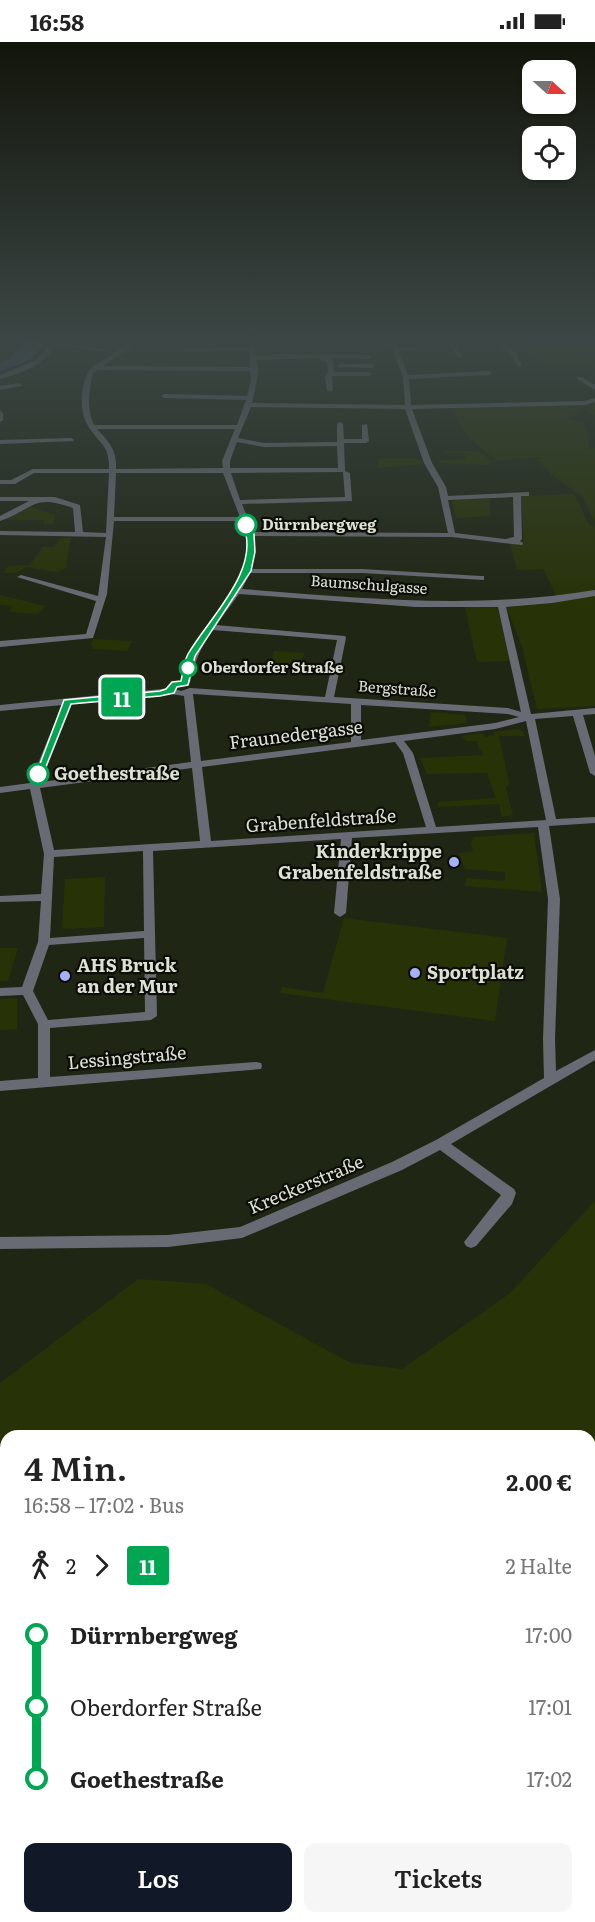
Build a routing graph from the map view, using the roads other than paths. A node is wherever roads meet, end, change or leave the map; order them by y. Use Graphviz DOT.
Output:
graph roads {
  1 [pos="97,431"];
  2 [pos="237,431"];
  3 [pos="340,431"];
  4 [pos="365,431"];
  5 [pos="416,431"];
  6 [pos="71,440"];
  7 [pos="235,440"];
  8 [pos="0,442"];
  9 [pos="340,442"];
  10 [pos="226,470"];
  11 [pos="112,471"];
  12 [pos="346,473"];
  13 [pos="0,482"];
  14 [pos="444,498"];
  15 [pos="0,499"];
  16 [pos="40,499"];
  17 [pos="237,502"];
  18 [pos="0,519"];
  19 [pos="110,519"];
  20 [pos="243,519"];
  21 [pos="0,533"];
  22 [pos="250,534"];
  23 [pos="79,535"];
  24 [pos="452,535"];
  25 [pos="108,536"];
  26 [pos="498,541"];
  27 [pos="519,543"];
  28 [pos="247,571"];
  29 [pos="21,577"];
  30 [pos="481,578"];
  31 [pos="236,591"];
  32 [pos="595,593"];
  33 [pos="101,600"];
  34 [pos="501,603"];
  35 [pos="209,627"];
  36 [pos="0,644"];
  37 [pos="188,689"];
  38 [pos="329,699"];
  39 [pos="356,701"];
  40 [pos="68,702"];
  41 [pos="0,708"];
  42 [pos="595,711"];
  43 [pos="577,712"];
  44 [pos="528,716"];
  45 [pos="398,739"];
  46 [pos="356,744"];
  47 [pos="196,765"];
  48 [pos="595,773"];
  49 [pos="33,786"];
  50 [pos="0,790"];
  51 [pos="595,820"];
  52 [pos="547,823"];
  53 [pos="432,830"];
  54 [pos="347,836"];
  55 [pos="206,844"];
  56 [pos="148,848"];
  57 [pos="49,854"];
  58 [pos="45,897"];
  59 [pos="0,899"];
  60 [pos="340,913"];
  61 [pos="151,934"];
  62 [pos="44,942"];
  63 [pos="27,991"];
  64 [pos="0,992"];
  65 [pos="44,1024"];
  66 [pos="595,1054"];
  67 [pos="256,1066"];
  68 [pos="550,1080"];
  69 [pos="44,1083"];
  70 [pos="0,1086"];
  71 [pos="441,1144"];
  72 [pos="471,1242"];
  73 [pos="0,1243"];
  1 -- 11 [label="street"];
  2 -- 7 [label="street"];
  3 -- 9 [label="street"];
  4 -- 9 [label="street"];
  5 -- 14 [label="street"];
  6 -- 8 [label="street"];
  7 -- 9 [label="street"];
  7 -- 10 [label="street"];
  9 -- 10 [label="street"];
  10 -- 11 [label="street"];
  10 -- 17 [label="street"];
  11 -- 13 [label="street"];
  11 -- 19 [label="street"];
  12 -- 17 [label="street"];
  14 -- 24 [label="street"];
  14 -- 26 [label="street"];
  15 -- 16 [label="street"];
  16 -- 18 [label="street"];
  16 -- 23 [label="street"];
  17 -- 20 [label="street"];
  19 -- 20 [label="street"];
  19 -- 25 [label="street"];
  20 -- 22 [label="street"];
  21 -- 23 [label="street"];
  22 -- 24 [label="street"];
  22 -- 28 [label="street"];
  23 -- 25 [label="street"];
  24 -- 26 [label="street"];
  25 -- 33 [label="street"];
  26 -- 27 [label="street"];
  28 -- 30 [label="street"];
  28 -- 31 [label="street"];
  29 -- 33 [label="street"];
  31 -- 34 [label="street, Baumschulgasse"];
  31 -- 35 [label="street"];
  32 -- 34 [label="street, Baumschulgasse"];
  33 -- 36 [label="street"];
  34 -- 44 [label="street"];
  35 -- 37 [label="street"];
  35 -- 38 [label="street"];
  37 -- 38 [label="street, Bergstraße"];
  37 -- 40 [label="street, Bergstraße"];
  37 -- 47 [label="street"];
  38 -- 39 [label="street, Bergstraße"];
  39 -- 44 [label="street, Bergstraße"];
  39 -- 46 [label="street"];
  40 -- 41 [label="street"];
  40 -- 49 [label="street"];
  42 -- 43 [label="street, Fraunedergasse"];
  43 -- 44 [label="street, Fraunedergasse"];
  43 -- 48 [label="street"];
  44 -- 45 [label="street, Fraunedergasse"];
  44 -- 52 [label="street"];
  45 -- 46 [label="street, Fraunedergasse"];
  45 -- 53 [label="street"];
  46 -- 47 [label="street, Fraunedergasse"];
  47 -- 49 [label="street, Fraunedergasse"];
  47 -- 55 [label="street"];
  49 -- 50 [label="street, Fraunedergasse"];
  49 -- 57 [label="street"];
  51 -- 52 [label="street, Grabenfeldstraße"];
  52 -- 53 [label="street, Grabenfeldstraße"];
  52 -- 68 [label="street"];
  53 -- 54 [label="street, Grabenfeldstraße"];
  54 -- 55 [label="street, Grabenfeldstraße"];
  54 -- 60 [label="street"];
  55 -- 56 [label="street, Grabenfeldstraße"];
  56 -- 57 [label="street, Grabenfeldstraße"];
  56 -- 61 [label="street"];
  57 -- 58 [label="street"];
  58 -- 59 [label="street"];
  58 -- 62 [label="street"];
  61 -- 62 [label="street"];
  61 -- 65 [label="street"];
  62 -- 63 [label="street"];
  63 -- 64 [label="street"];
  63 -- 65 [label="street"];
  65 -- 69 [label="street"];
  66 -- 68 [label="street, Kreckerstraße"];
  67 -- 69 [label="street, Lessingstraße"];
  68 -- 71 [label="street, Kreckerstraße"];
  69 -- 70 [label="street, Lessingstraße"];
  71 -- 72 [label="street"];
  71 -- 73 [label="street, Kreckerstraße"];
}
